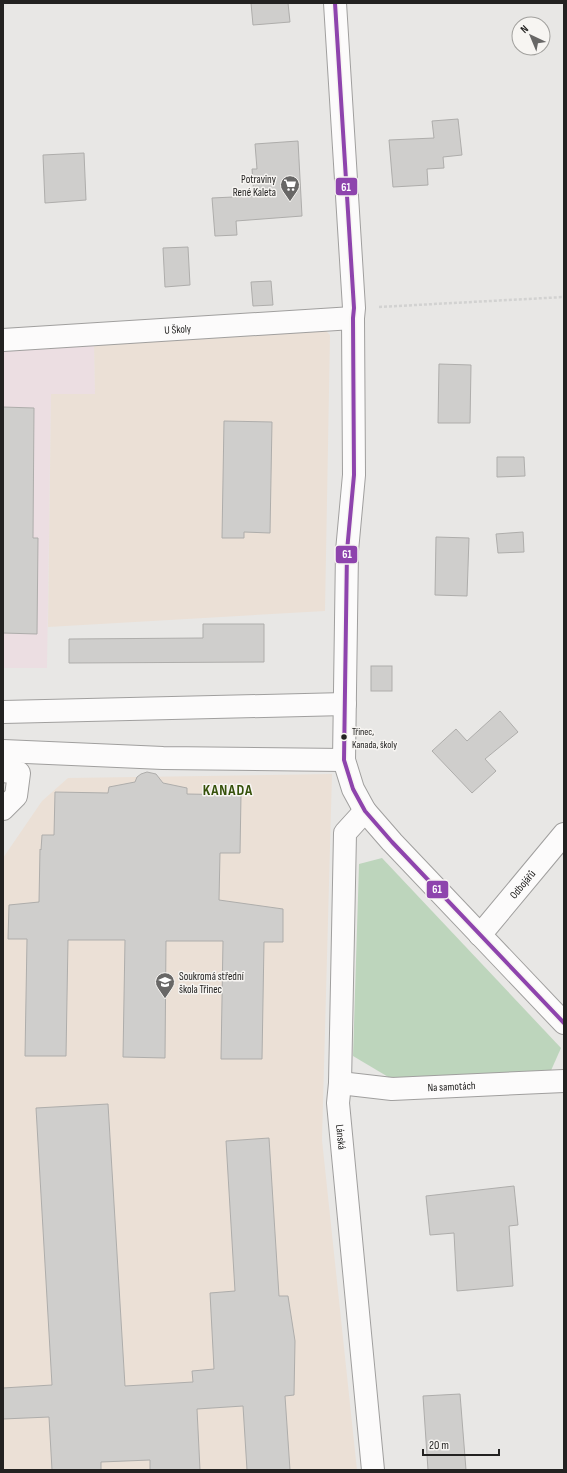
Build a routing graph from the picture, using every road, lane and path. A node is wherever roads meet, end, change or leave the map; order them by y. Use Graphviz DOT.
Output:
graph roads {
  1 [pos="335,3"];
  2 [pos="564,297"];
  3 [pos="353,313"];
  4 [pos="3,340"];
  5 [pos="345,704"];
  6 [pos="3,712"];
  7 [pos="3,751"];
  8 [pos="344,760"];
  9 [pos="3,771"];
  10 [pos="3,809"];
  11 [pos="365,811"];
  12 [pos="564,834"];
  13 [pos="480,935"];
  14 [pos="564,1023"];
  15 [pos="564,1081"];
  16 [pos="340,1083"];
  17 [pos="373,1470"];
  1 -- 3 [label="street"];
  2 -- 3 [label="path"];
  3 -- 4 [label="street, U Školy"];
  3 -- 5 [label="street"];
  5 -- 6 [label="street"];
  5 -- 8 [label="street"];
  7 -- 8 [label="street"];
  8 -- 11 [label="street"];
  9 -- 10 [label="street"];
  11 -- 13 [label="street"];
  11 -- 16 [label="street, Lánská"];
  12 -- 13 [label="street, Odbojářů"];
  13 -- 14 [label="street"];
  15 -- 16 [label="street, Na samotách"];
  16 -- 17 [label="street, Lánská"];
}
